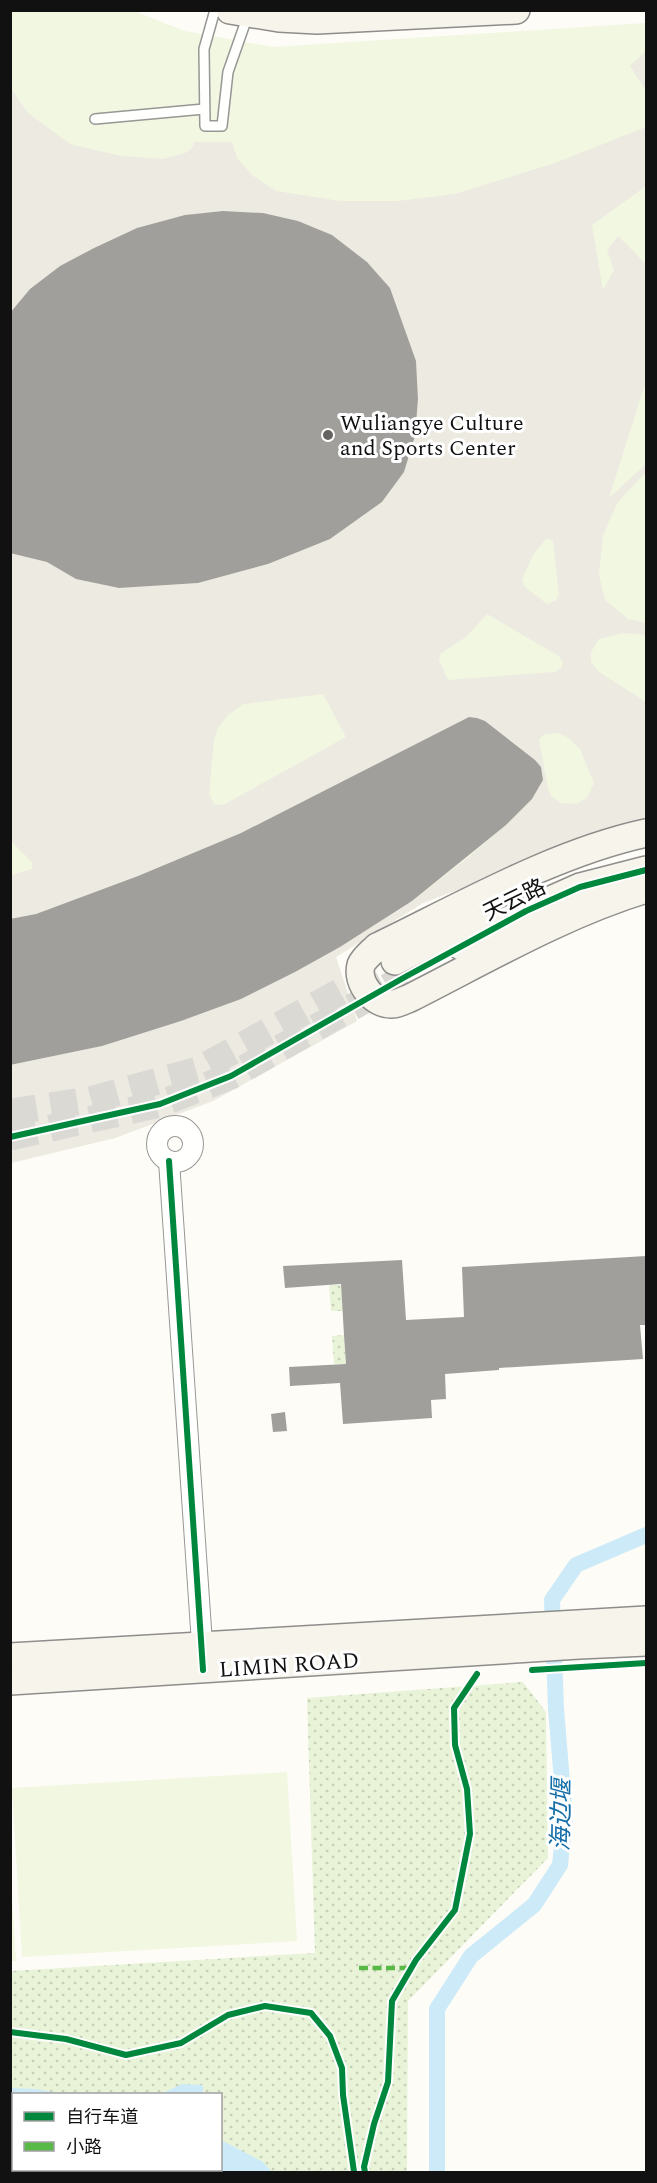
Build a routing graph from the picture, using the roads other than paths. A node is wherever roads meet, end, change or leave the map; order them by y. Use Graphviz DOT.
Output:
graph roads {
  1 [pos="215,10"];
  2 [pos="516,10"];
  3 [pos="257,14"];
  4 [pos="204,110"];
  5 [pos="95,119"];
  6 [pos="646,833"];
  7 [pos="646,850"];
  8 [pos="646,870"];
  9 [pos="646,889"];
  10 [pos="175,1161"];
  11 [pos="646,1620"];
  12 [pos="579,1635"];
  13 [pos="646,1642"];
  14 [pos="10,1657"];
  15 [pos="209,1657"];
  16 [pos="10,1681"];
  1 -- 4 [label="lane"];
  2 -- 3 [label="street"];
  3 -- 4 [label="lane"];
  4 -- 5 [label="lane"];
  6 -- 9 [label="street"];
  7 -- 8 [label="street, 天云路"];
  10 -- 15 [label="street"];
  11 -- 12 [label="street"];
  12 -- 13 [label="street"];
  12 -- 15 [label="street, LIMIN ROAD"];
  14 -- 15 [label="street, LIMIN ROAD"];
  15 -- 16 [label="street, LIMIN ROAD"];
}
